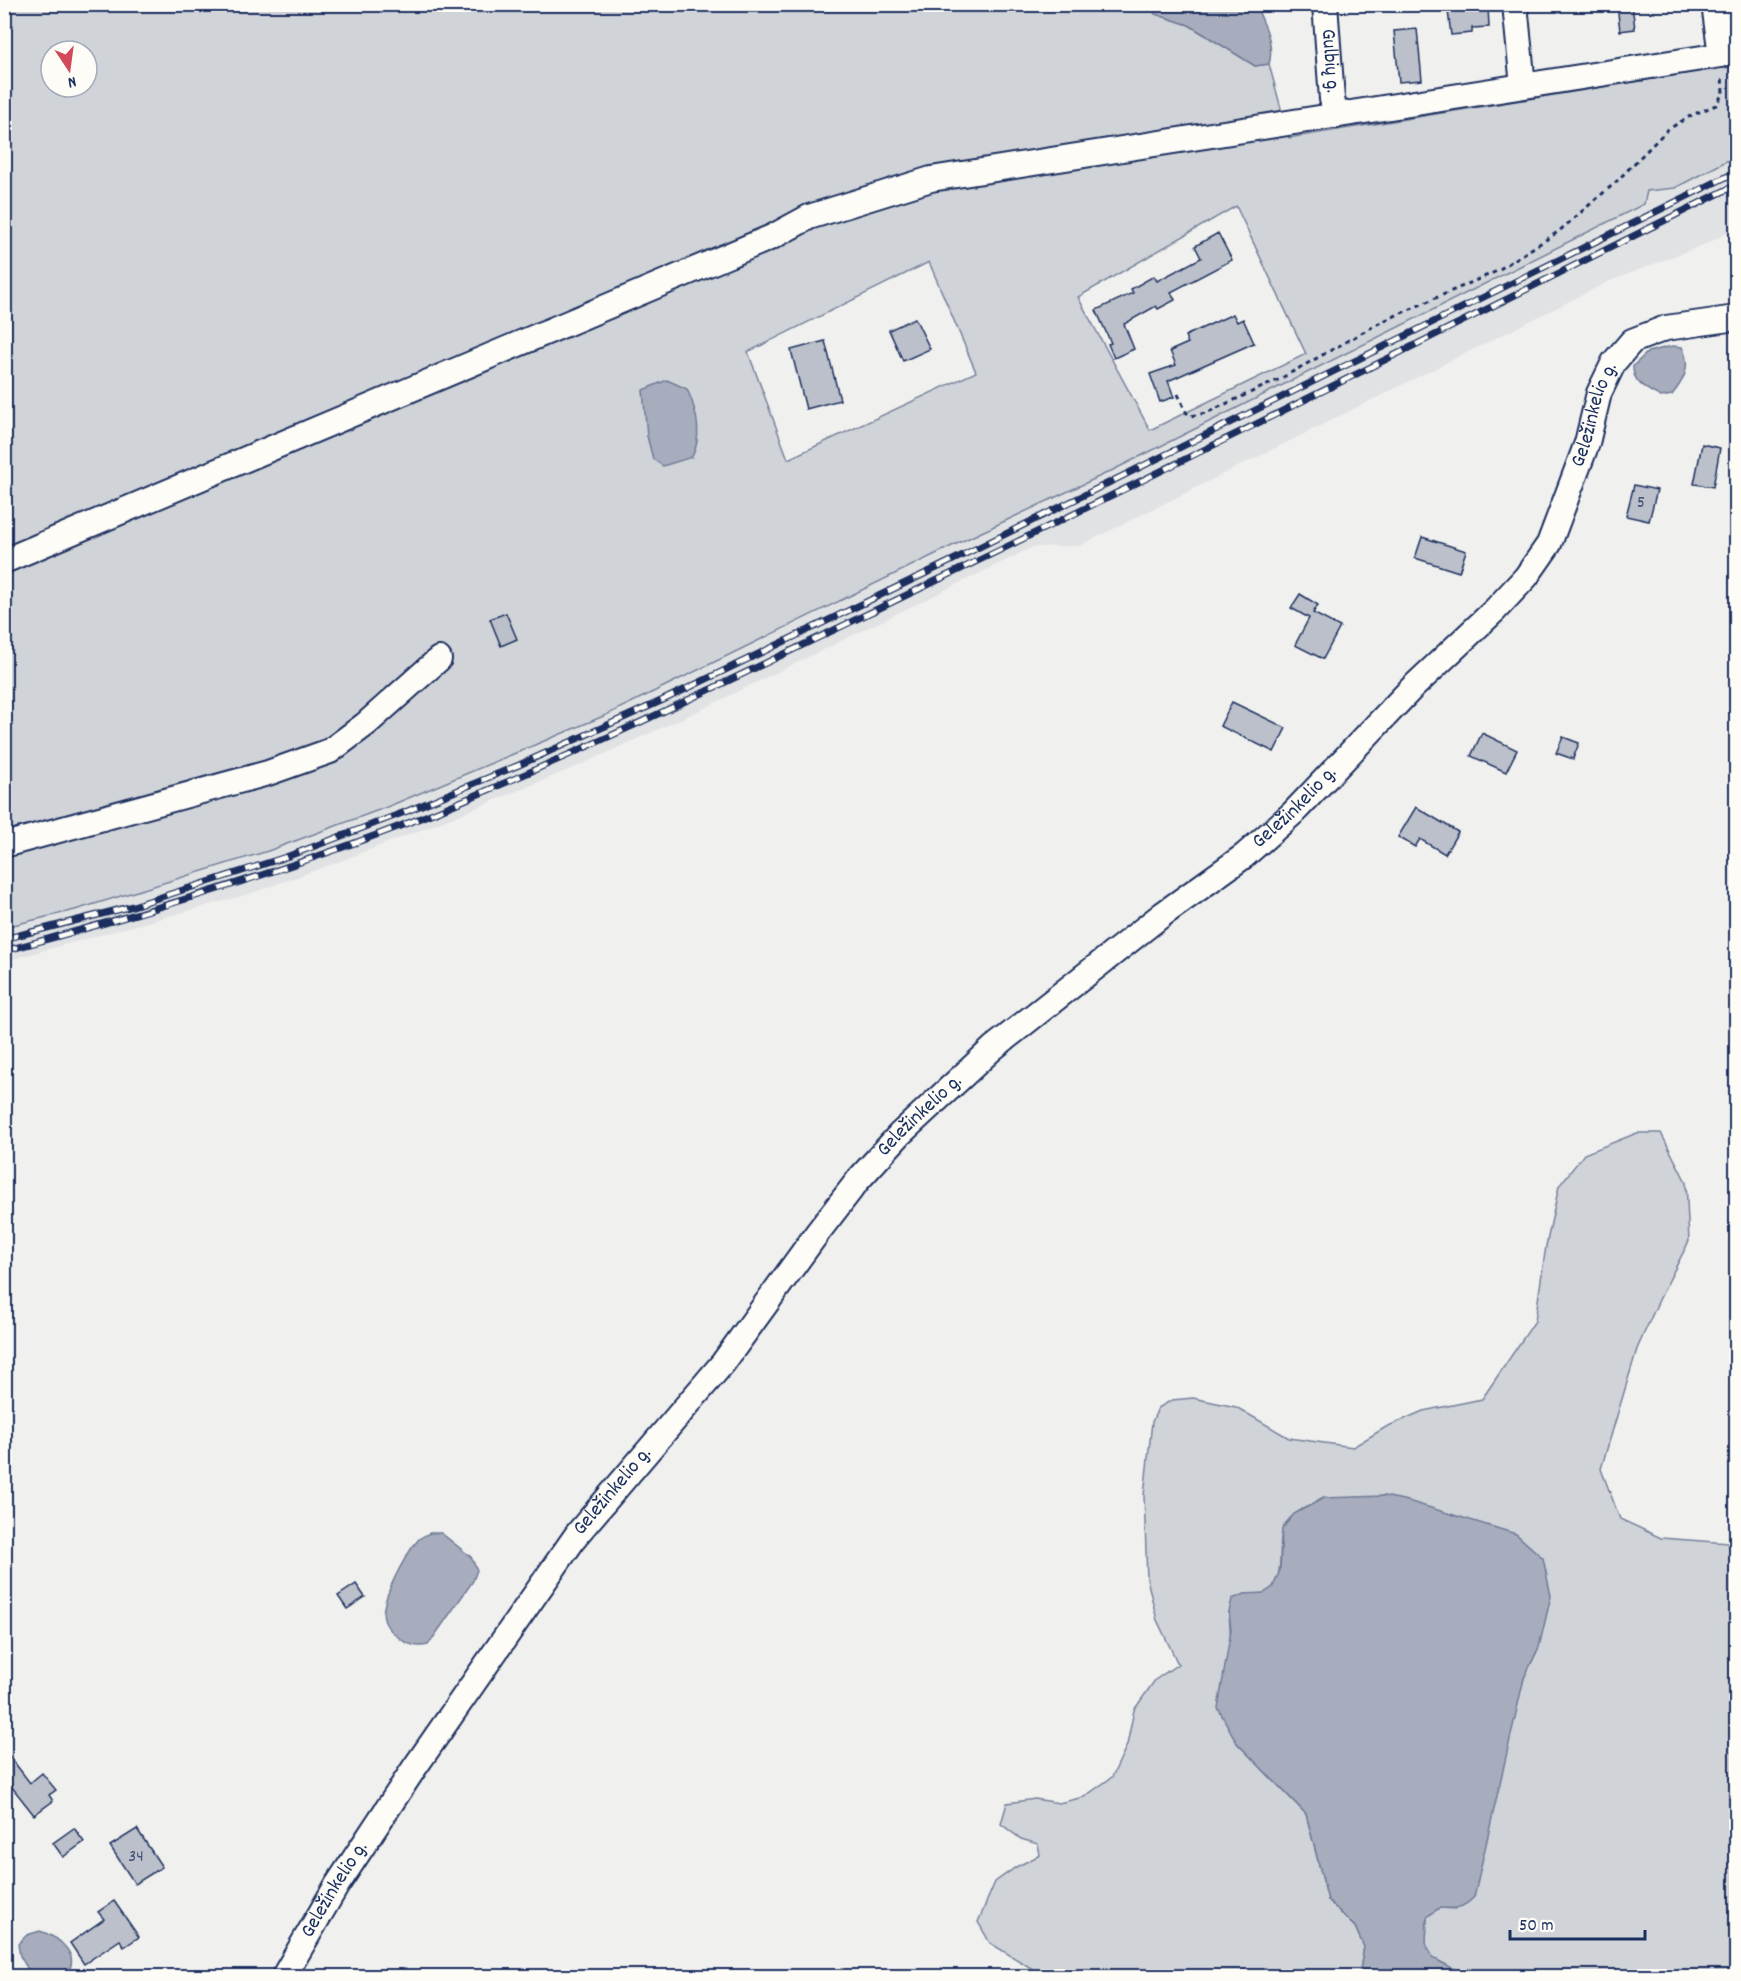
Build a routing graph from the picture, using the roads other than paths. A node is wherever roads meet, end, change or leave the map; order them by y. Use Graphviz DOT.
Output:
graph roads {
  1 [pos="1325,4"];
  2 [pos="1515,4"];
  3 [pos="1714,4"];
  4 [pos="1729,53"];
  5 [pos="1523,86"];
  6 [pos="1336,116"];
  7 [pos="1737,318"];
  8 [pos="4,561"];
  9 [pos="439,659"];
  10 [pos="4,845"];
  11 [pos="284,1977"];
  1 -- 6 [label="street, Gulbių g."];
  2 -- 5 [label="street"];
  3 -- 4 [label="street"];
  4 -- 5 [label="street"];
  5 -- 6 [label="street"];
  6 -- 8 [label="street"];
  7 -- 11 [label="street, Geležinkelio g."];
  9 -- 10 [label="street"];
}
